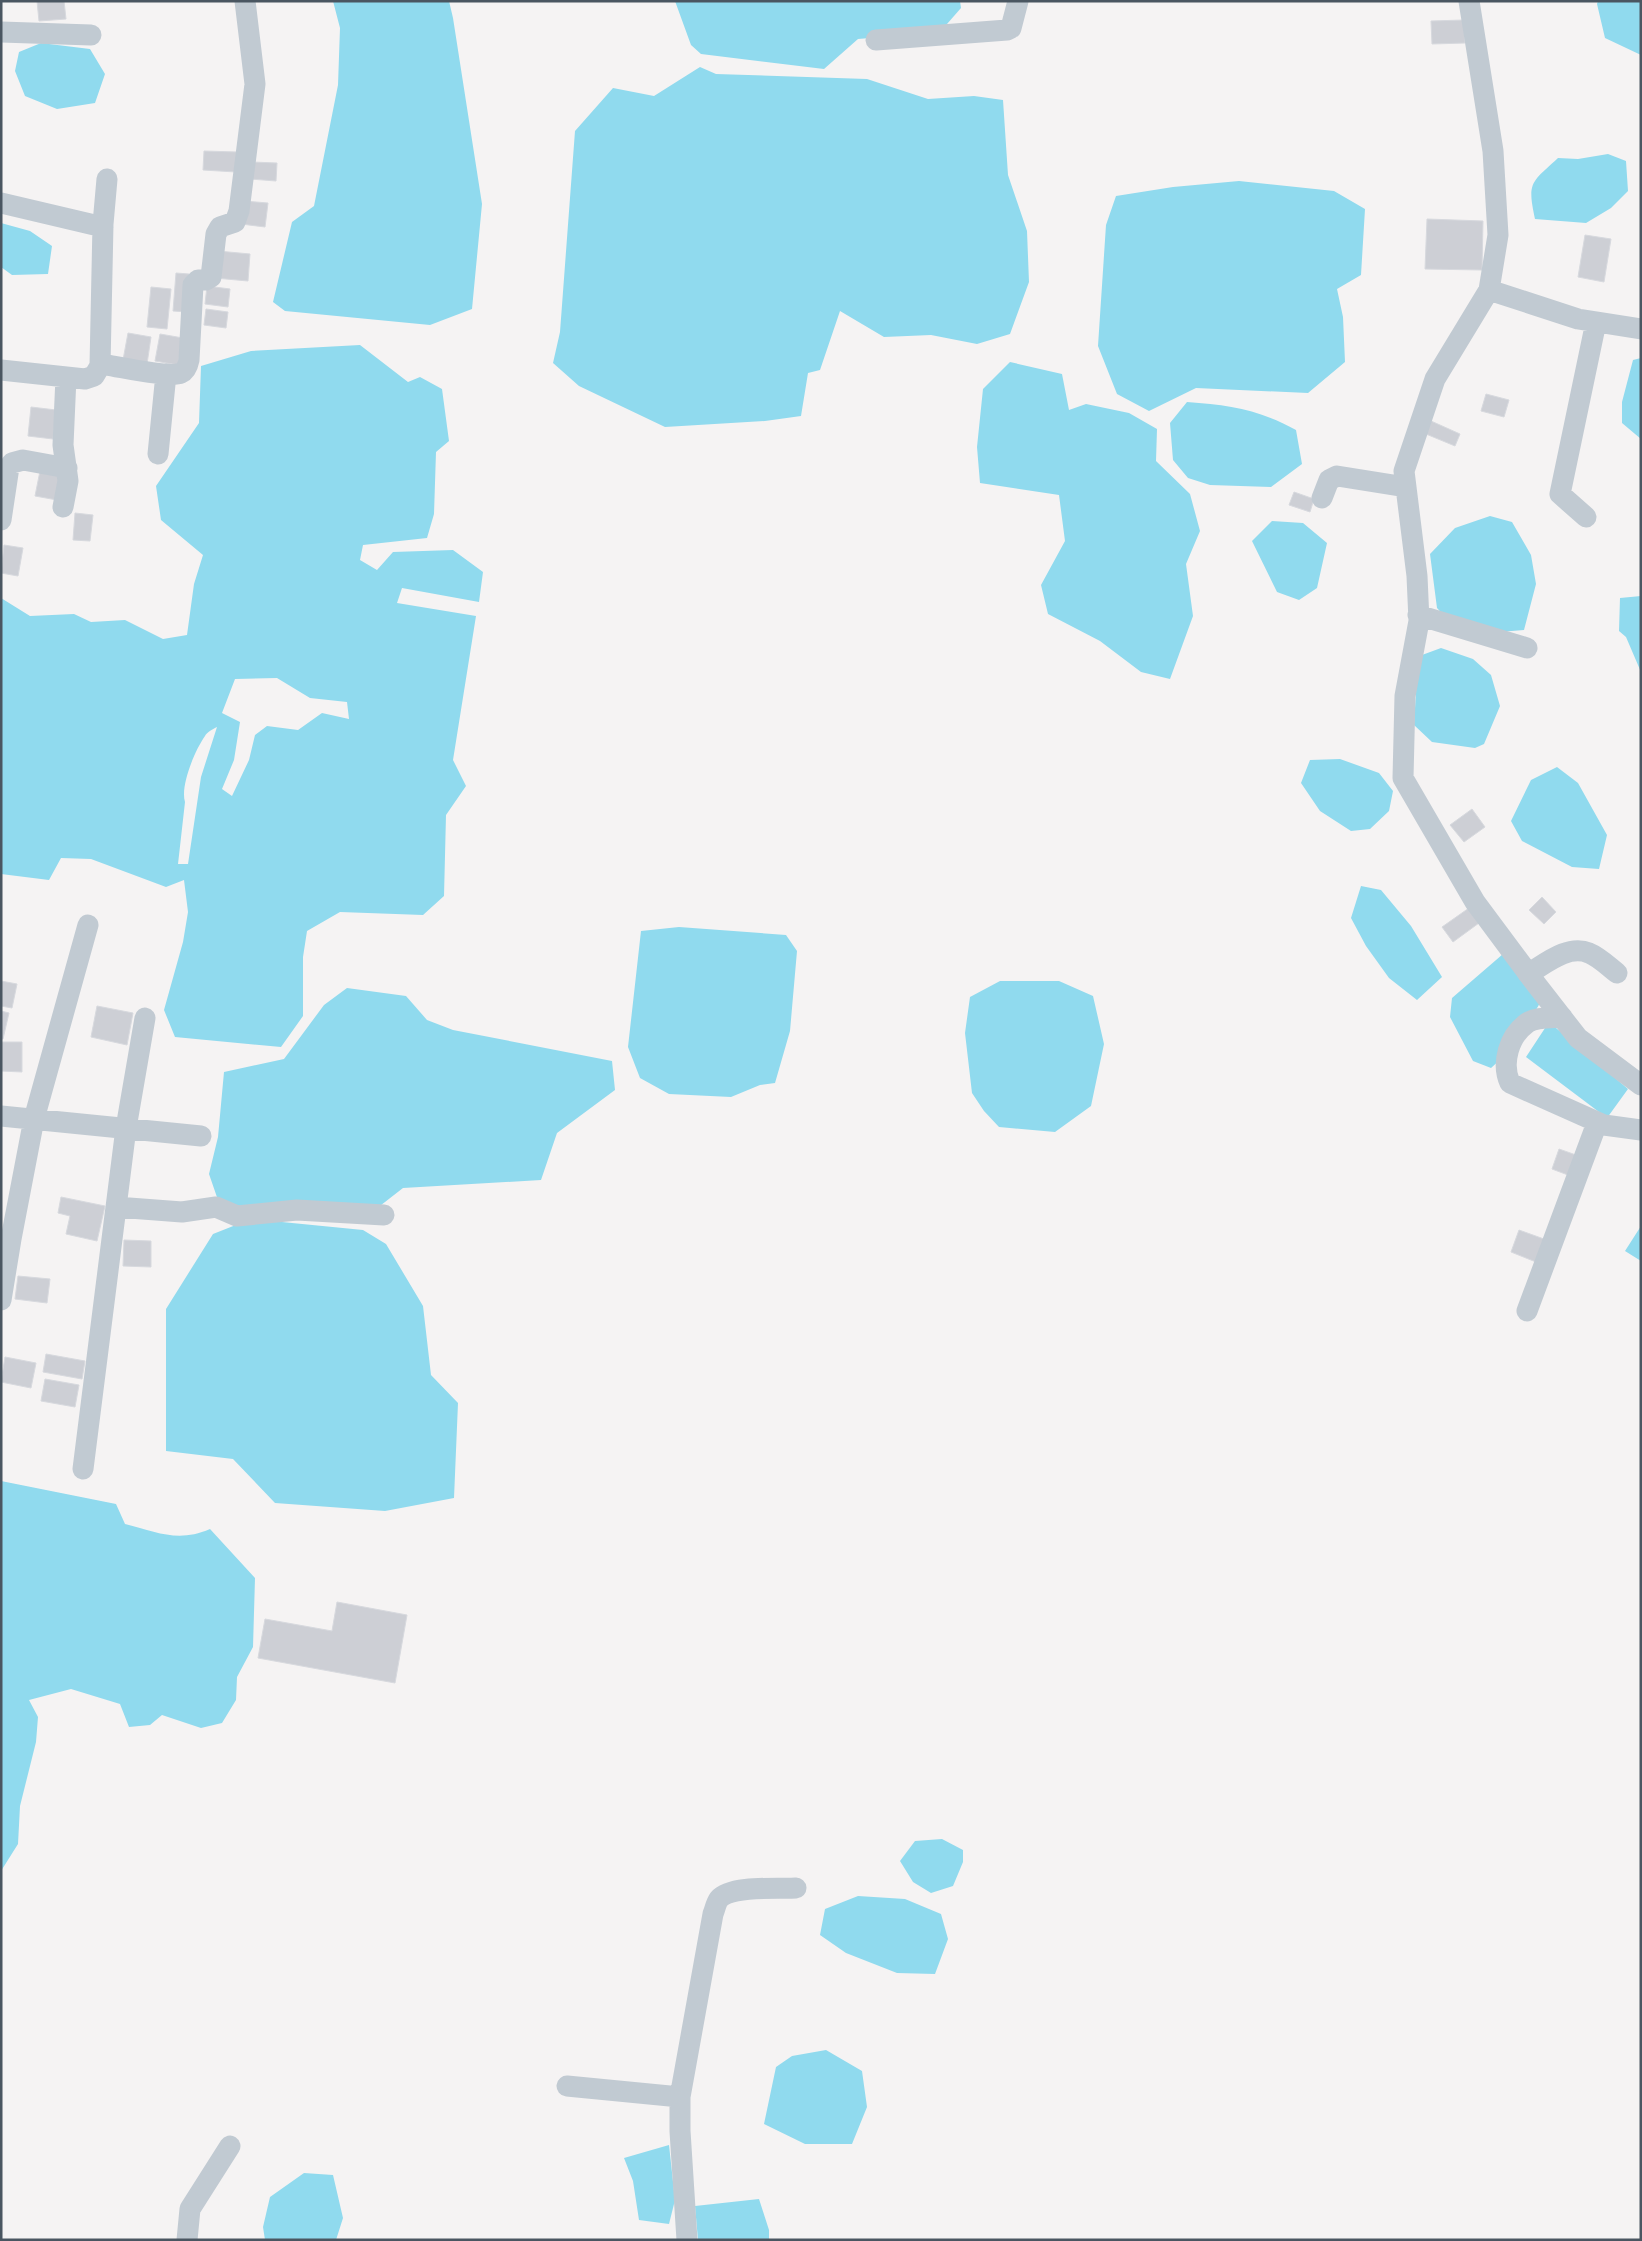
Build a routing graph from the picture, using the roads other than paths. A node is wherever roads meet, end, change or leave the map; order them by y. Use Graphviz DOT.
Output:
graph roads {
  1 [pos="245,1"];
  2 [pos="1018,1"];
  3 [pos="1469,1"];
  4 [pos="1,32"];
  5 [pos="91,35"];
  6 [pos="876,40"];
  7 [pos="107,179"];
  8 [pos="1,203"];
  9 [pos="103,227"];
  10 [pos="1490,290"];
  11 [pos="1596,322"];
  12 [pos="1641,329"];
  13 [pos="100,366"];
  14 [pos="1,370"];
  15 [pos="166,374"];
  16 [pos="66,377"];
  17 [pos="158,454"];
  18 [pos="67,468"];
  19 [pos="1406,487"];
  20 [pos="1322,498"];
  21 [pos="63,507"];
  22 [pos="1586,516"];
  23 [pos="1,520"];
  24 [pos="1418,615"];
  25 [pos="1527,648"];
  26 [pos="88,925"];
  27 [pos="1617,973"];
  28 [pos="1528,974"];
  29 [pos="145,1018"];
  30 [pos="1562,1018"];
  31 [pos="1641,1085"];
  32 [pos="1,1116"];
  33 [pos="34,1119"];
  34 [pos="1597,1122"];
  35 [pos="126,1128"];
  36 [pos="1641,1130"];
  37 [pos="202,1136"];
  38 [pos="116,1207"];
  39 [pos="384,1214"];
  40 [pos="1,1300"];
  41 [pos="1527,1311"];
  42 [pos="83,1469"];
  43 [pos="796,1888"];
  44 [pos="567,2086"];
  45 [pos="680,2097"];
  46 [pos="230,2146"];
  47 [pos="187,2240"];
  48 [pos="687,2240"];
  1 -- 15 [label="street"];
  2 -- 6 [label="street"];
  3 -- 10 [label="street"];
  4 -- 5 [label="street"];
  7 -- 9 [label="street"];
  8 -- 9 [label="street"];
  9 -- 13 [label="street"];
  10 -- 11 [label="street"];
  10 -- 19 [label="street"];
  11 -- 12 [label="street"];
  11 -- 22 [label="street"];
  13 -- 15 [label="street"];
  13 -- 16 [label="street"];
  14 -- 16 [label="street"];
  15 -- 17 [label="street"];
  16 -- 18 [label="street"];
  18 -- 21 [label="street"];
  18 -- 23 [label="street"];
  19 -- 20 [label="street"];
  19 -- 24 [label="street"];
  24 -- 25 [label="street"];
  24 -- 28 [label="street"];
  26 -- 33 [label="street"];
  27 -- 28 [label="street"];
  28 -- 30 [label="street"];
  29 -- 35 [label="street"];
  30 -- 31 [label="street"];
  30 -- 34 [label="street"];
  32 -- 33 [label="street"];
  33 -- 35 [label="street"];
  33 -- 40 [label="street"];
  34 -- 36 [label="street"];
  34 -- 41 [label="street"];
  35 -- 37 [label="street"];
  35 -- 38 [label="street"];
  38 -- 39 [label="street"];
  38 -- 42 [label="street"];
  43 -- 45 [label="street"];
  44 -- 45 [label="street"];
  45 -- 48 [label="street"];
  46 -- 47 [label="street"];
}
